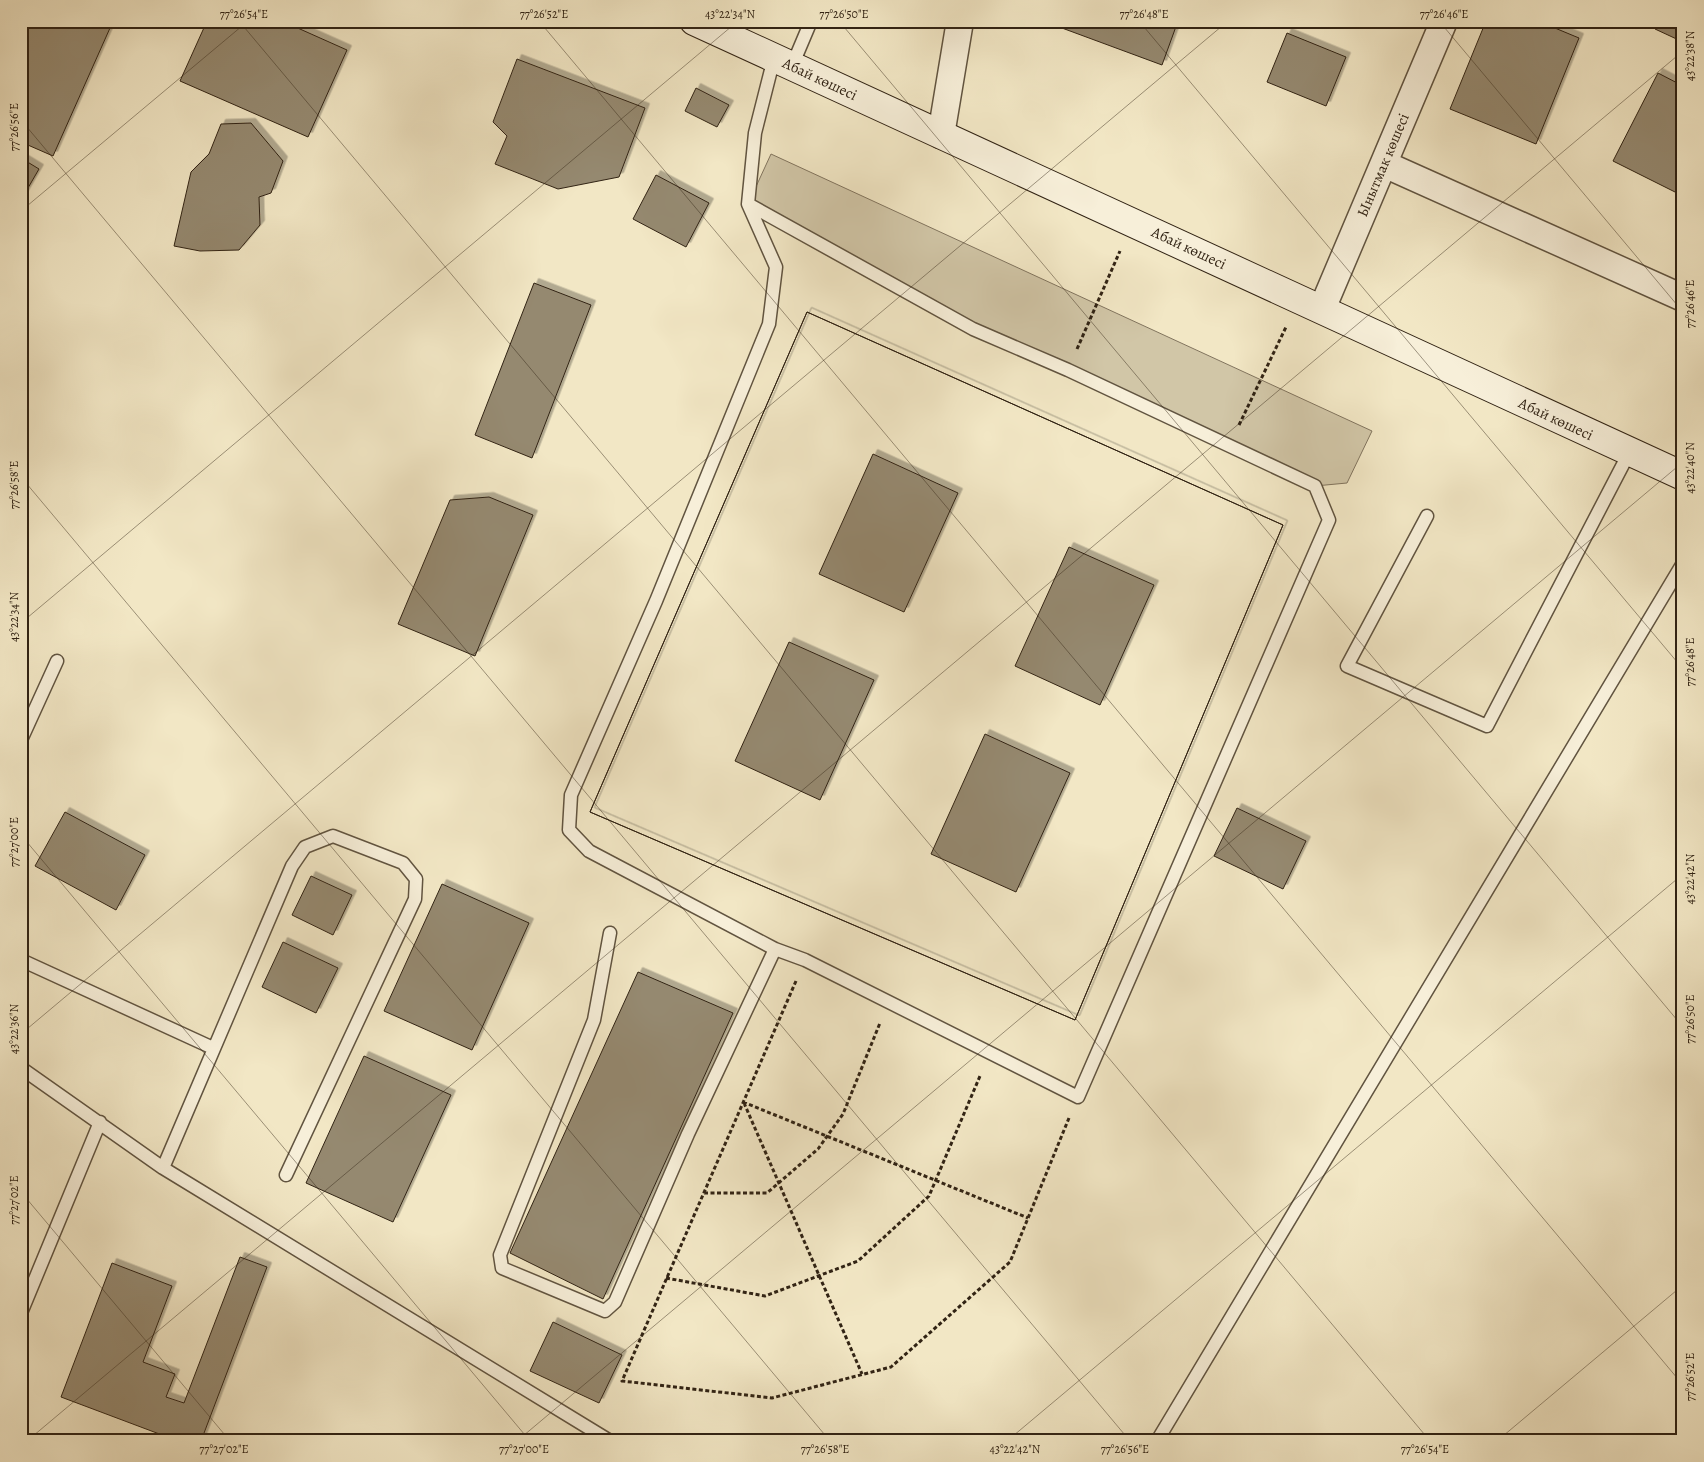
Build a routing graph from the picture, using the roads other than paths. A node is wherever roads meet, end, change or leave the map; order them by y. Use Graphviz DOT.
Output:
graph roads {
  1 [pos="694,21"];
  2 [pos="811,21"];
  3 [pos="960,21"];
  4 [pos="1444,21"];
  5 [pos="783,62"];
  6 [pos="941,135"];
  7 [pos="1384,164"];
  8 [pos="748,204"];
  9 [pos="1683,298"];
  10 [pos="1311,304"];
  11 [pos="1629,453"];
  12 [pos="1683,476"];
  13 [pos="1427,516"];
  14 [pos="1683,563"];
  15 [pos="57,661"];
  16 [pos="21,740"];
  17 [pos="610,933"];
  18 [pos="775,949"];
  19 [pos="21,960"];
  20 [pos="213,1048"];
  21 [pos="21,1068"];
  22 [pos="100,1122"];
  23 [pos="163,1168"];
  24 [pos="286,1175"];
  25 [pos="21,1313"];
  26 [pos="610,1441"];
  27 [pos="1157,1441"];
  1 -- 5 [label="main road, Абай көшесі"];
  2 -- 5 [label="lane"];
  3 -- 6 [label="street"];
  4 -- 7 [label="street, Ынытмак көшесі"];
  5 -- 6 [label="main road, Абай көшесі"];
  5 -- 8 [label="lane"];
  6 -- 10 [label="main road, Абай көшесі"];
  7 -- 9 [label="street"];
  7 -- 10 [label="street, Ынытмак көшесі"];
  8 -- 18 [label="lane"];
  8 -- 18 [label="lane"];
  10 -- 11 [label="main road, Абай көшесі"];
  11 -- 12 [label="main road, Абай көшесі"];
  11 -- 13 [label="lane"];
  14 -- 27 [label="lane"];
  15 -- 16 [label="lane"];
  17 -- 18 [label="lane"];
  19 -- 20 [label="lane"];
  20 -- 23 [label="lane"];
  20 -- 24 [label="lane"];
  21 -- 22 [label="lane"];
  22 -- 23 [label="lane"];
  22 -- 25 [label="lane"];
  23 -- 26 [label="lane"];
}
